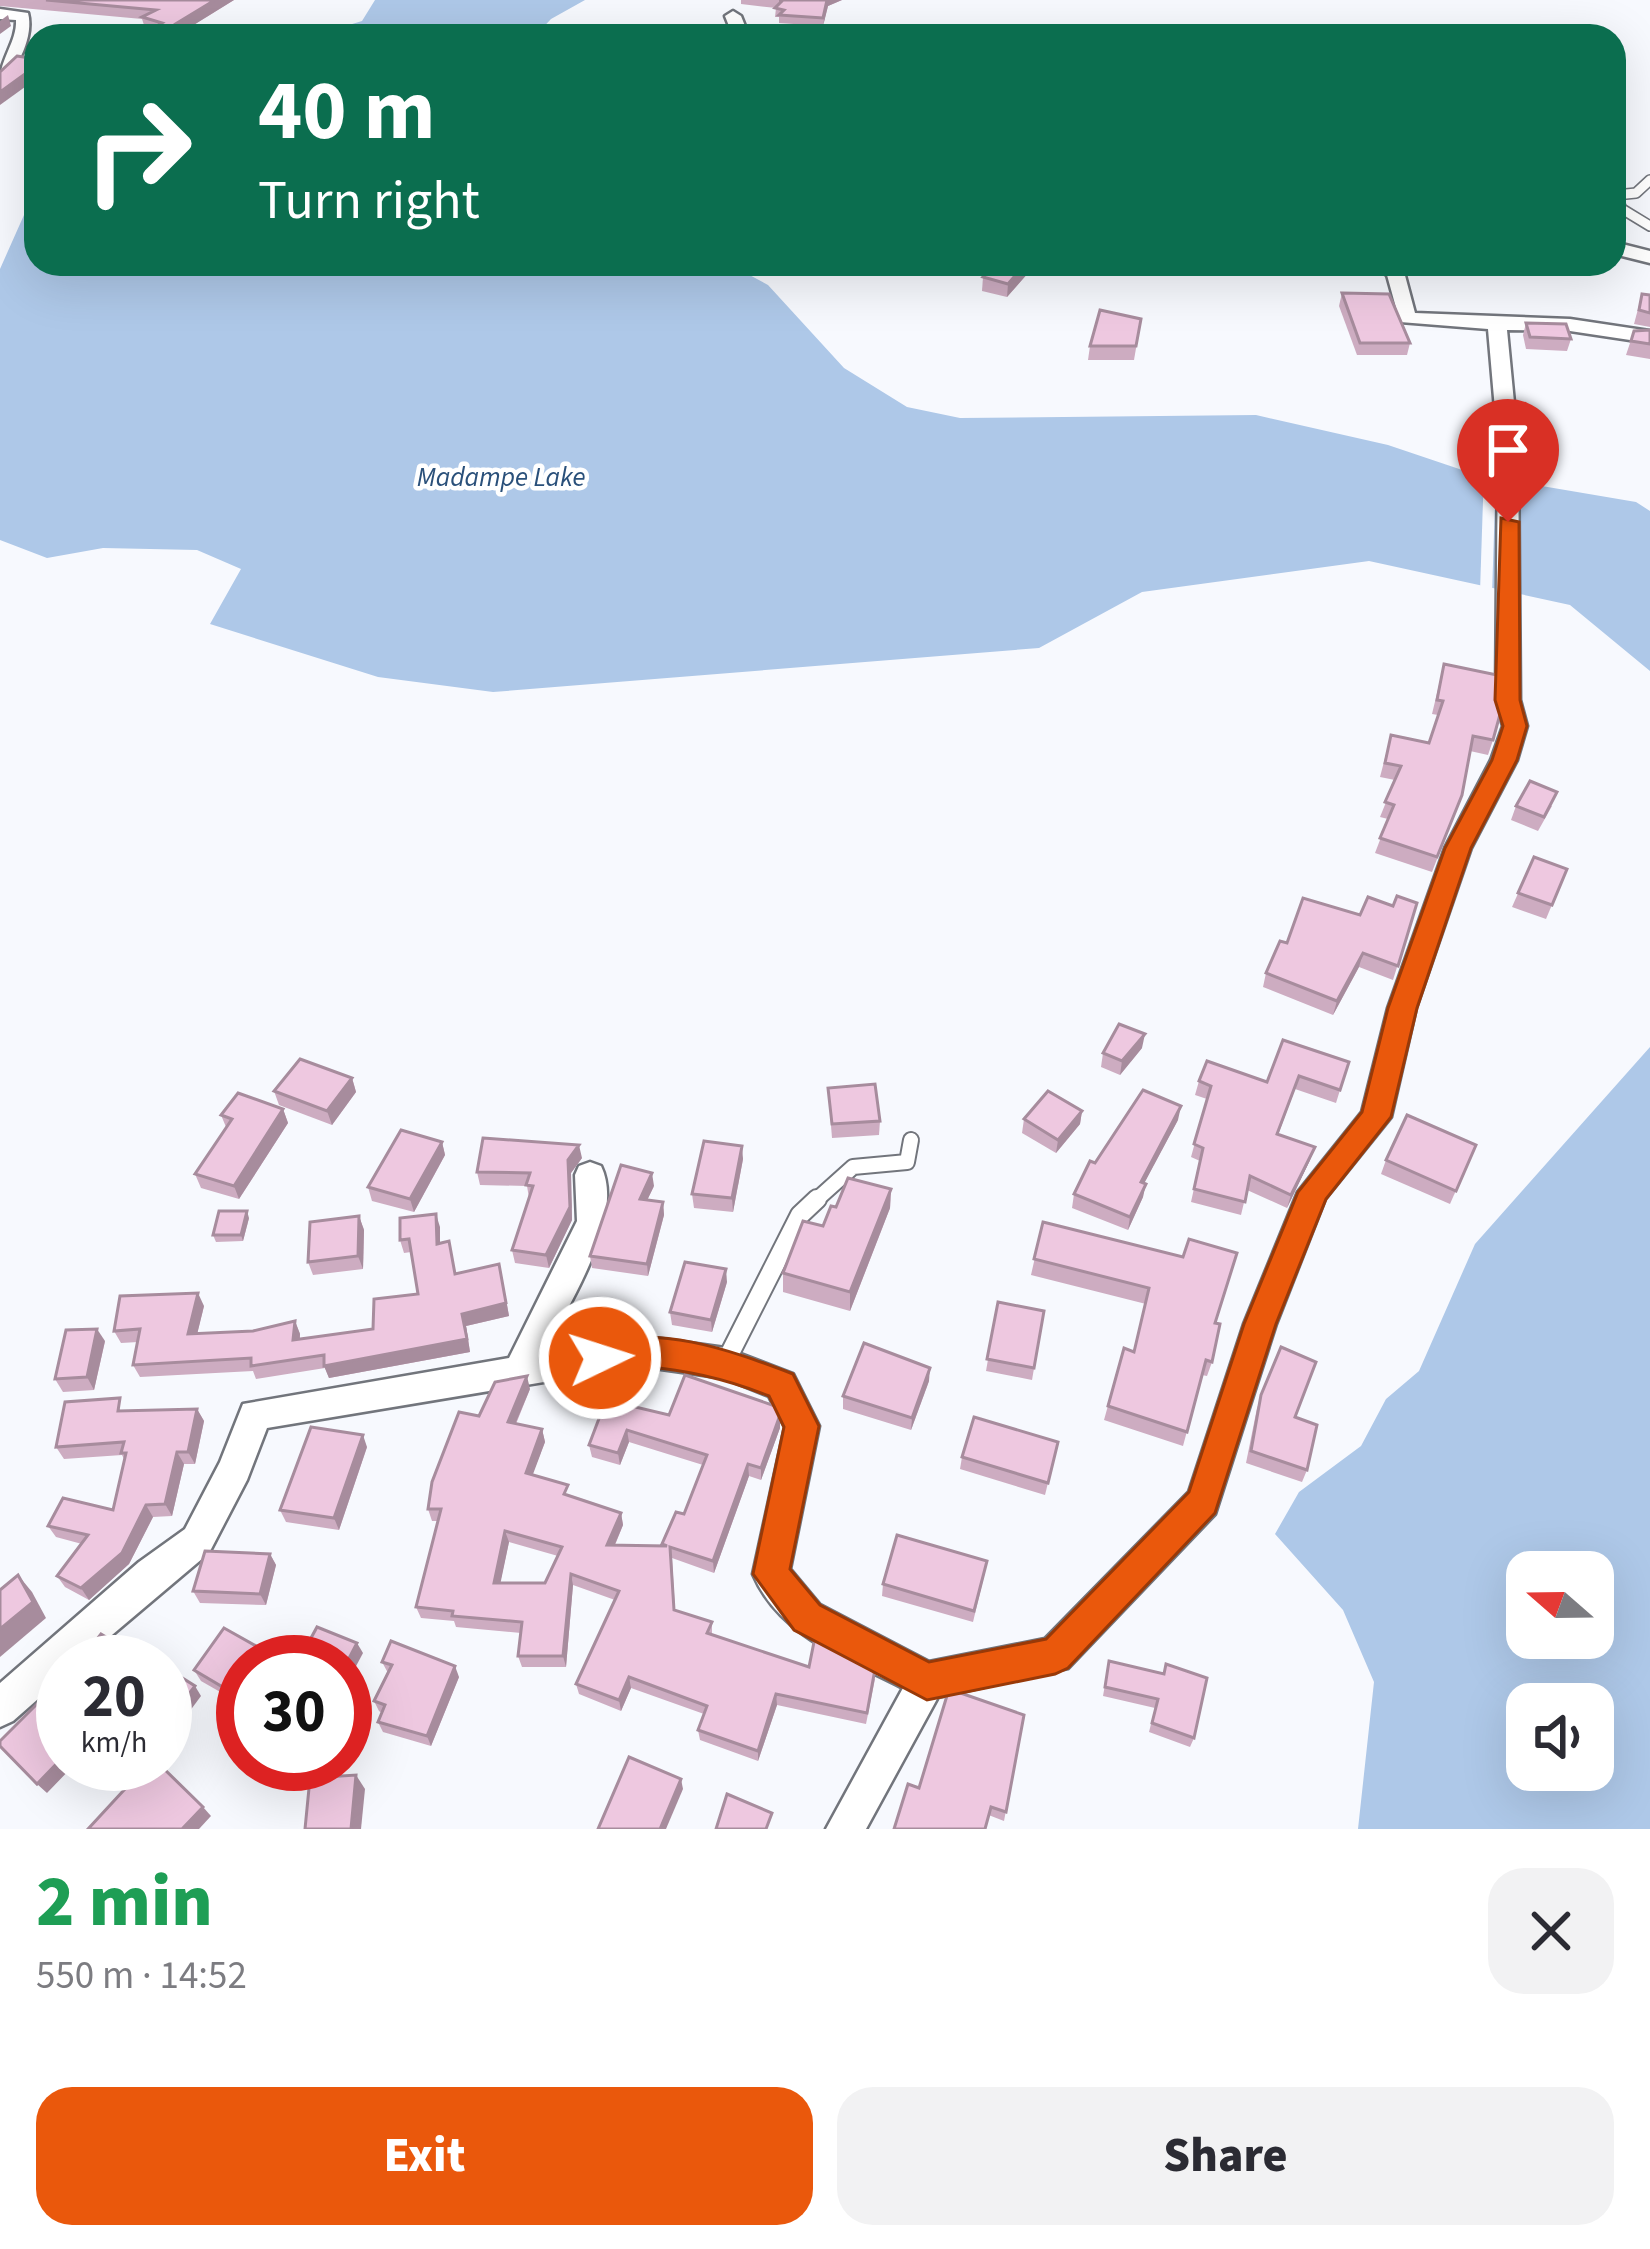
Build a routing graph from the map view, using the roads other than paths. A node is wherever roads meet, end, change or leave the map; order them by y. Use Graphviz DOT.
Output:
graph roads {
  1 [pos="0,14"];
  2 [pos="733,16"];
  3 [pos="736,24"];
  4 [pos="0,77"];
  5 [pos="1394,276"];
  6 [pos="1497,324"];
  7 [pos="1650,337"];
  8 [pos="911,1140"];
  9 [pos="590,1175"];
  10 [pos="725,1363"];
  11 [pos="519,1371"];
  12 [pos="927,1681"];
  13 [pos="0,1708"];
  14 [pos="845,1829"];
  1 -- 4 [label="street"];
  2 -- 3 [label="street"];
  5 -- 6 [label="street"];
  6 -- 7 [label="street"];
  6 -- 12 [label="street"];
  8 -- 10 [label="lane"];
  9 -- 11 [label="street"];
  10 -- 11 [label="street"];
  10 -- 12 [label="street"];
  11 -- 13 [label="street"];
  12 -- 14 [label="street"];
}
